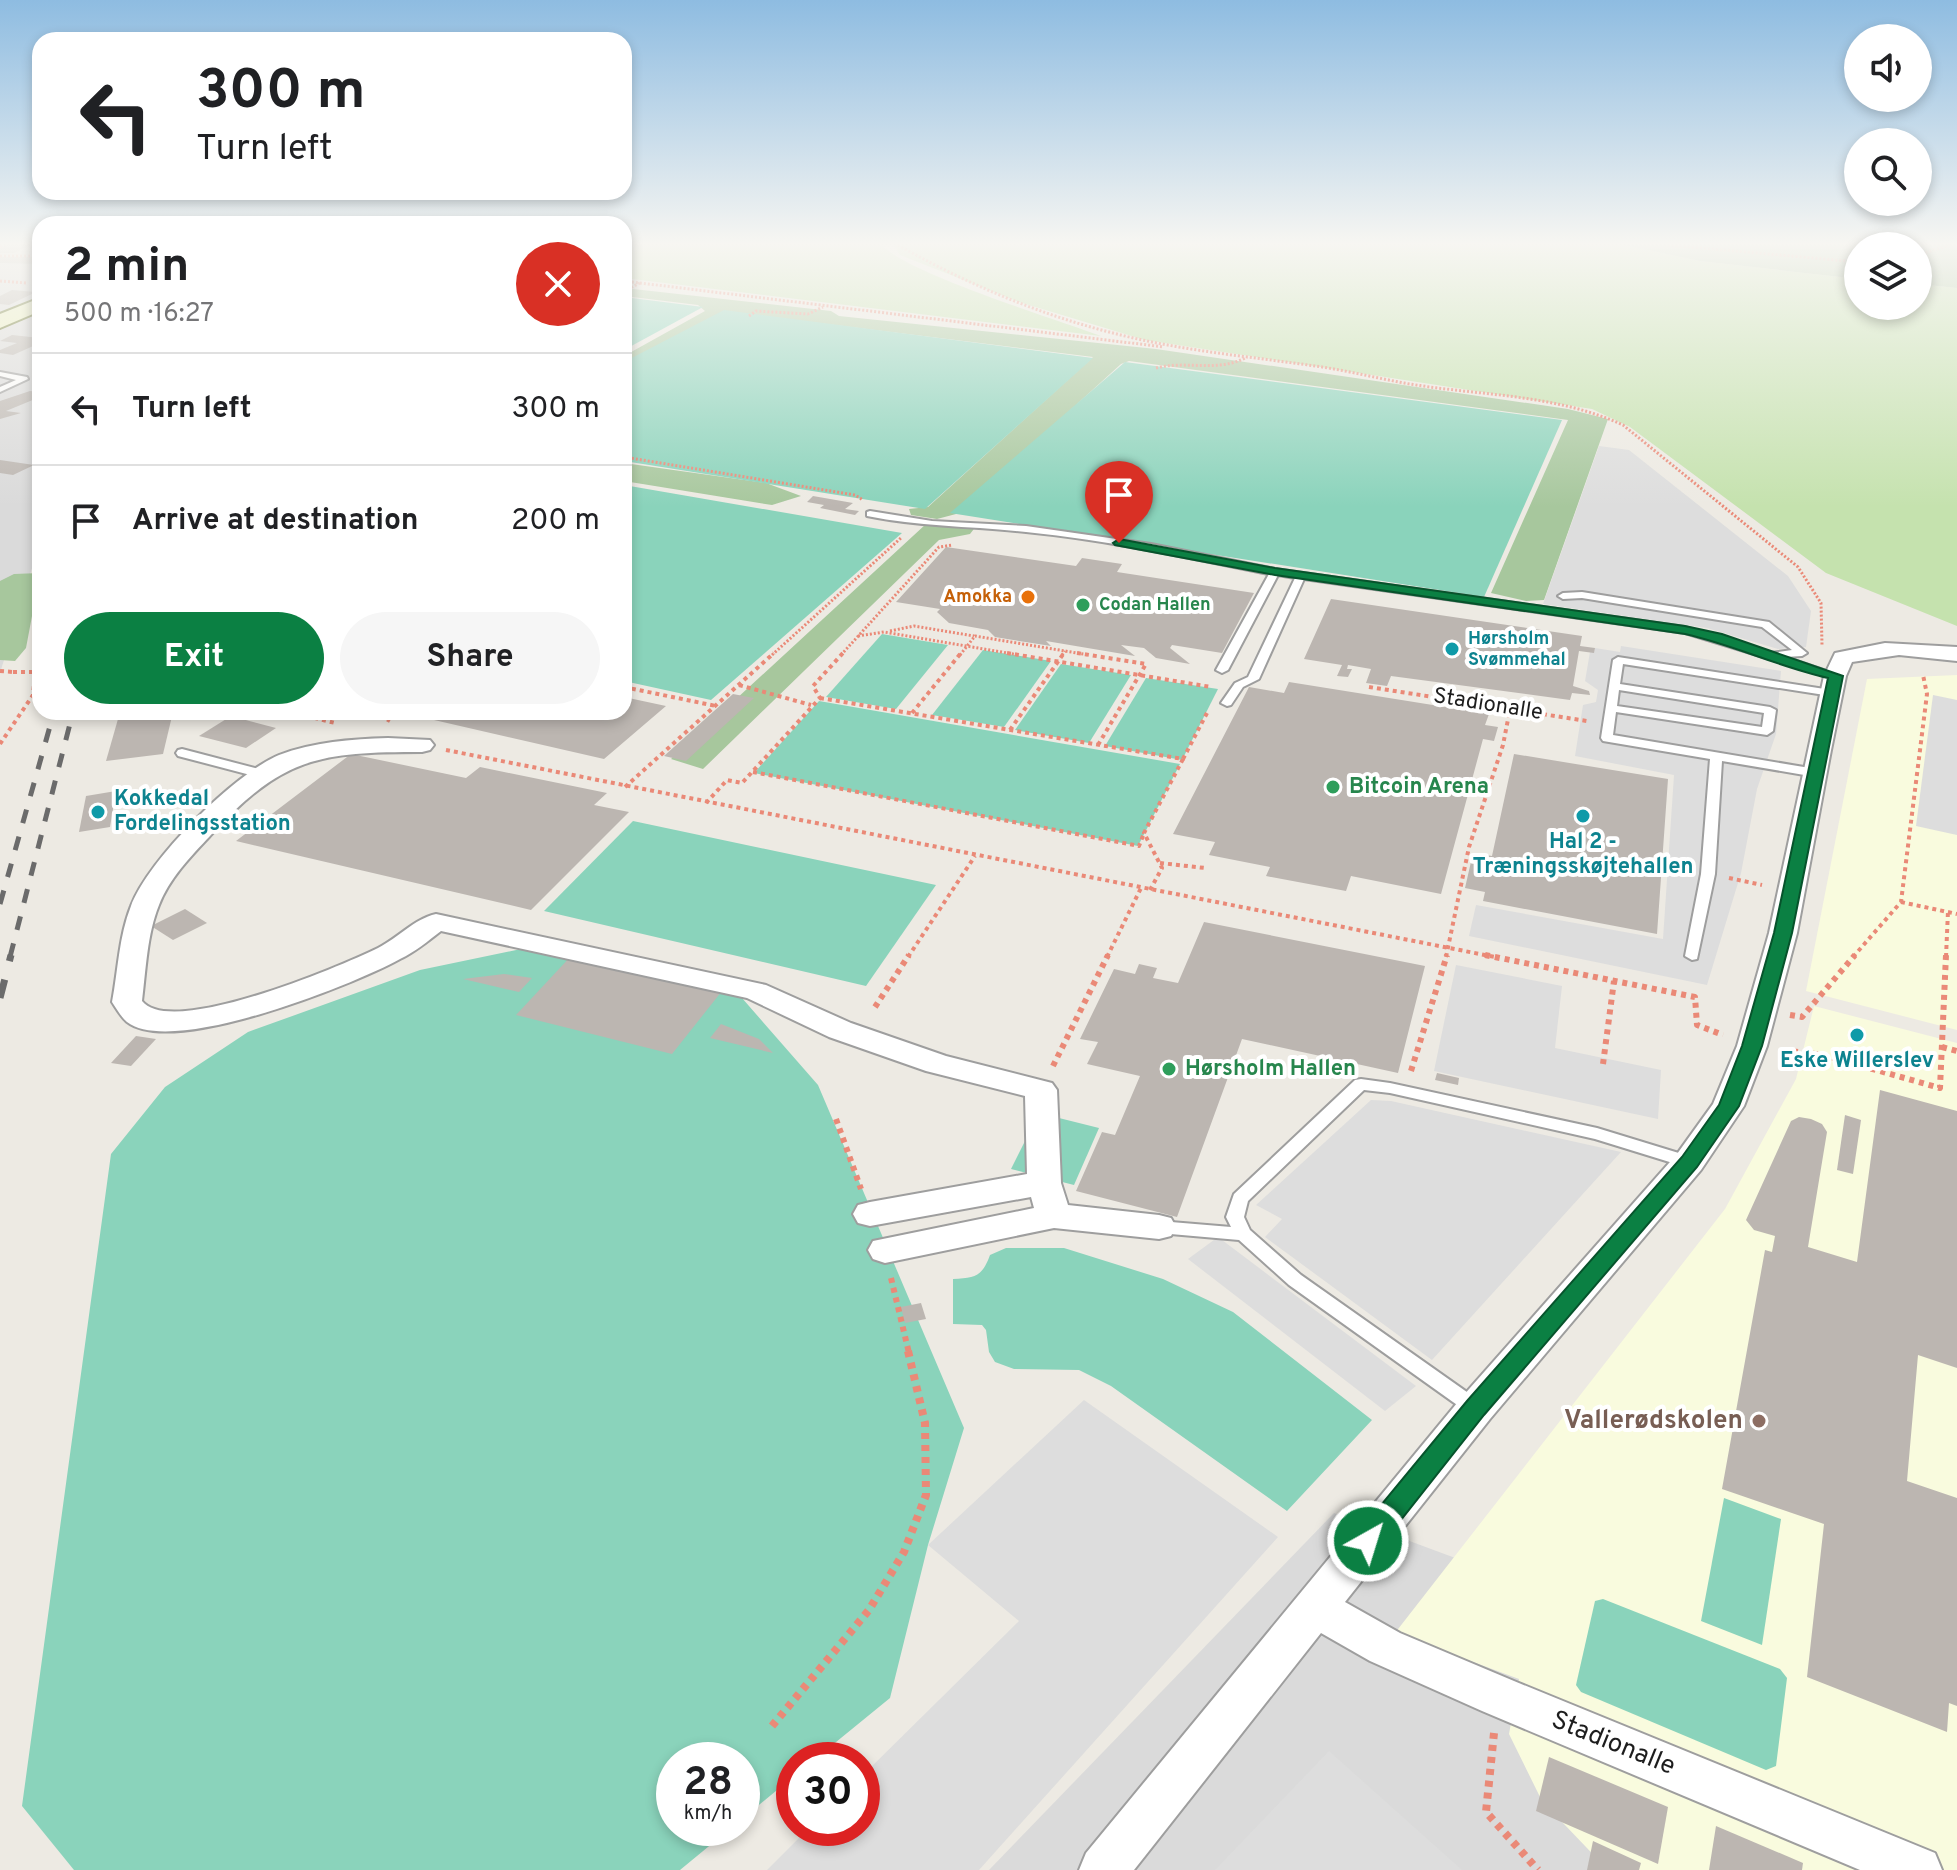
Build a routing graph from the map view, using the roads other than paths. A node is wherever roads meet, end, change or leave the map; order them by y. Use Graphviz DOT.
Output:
graph roads {
  1 [pos="0,374"];
  2 [pos="0,390"];
  3 [pos="879,515"];
  4 [pos="1275,572"];
  5 [pos="1301,575"];
  6 [pos="1563,596"];
  7 [pos="1957,654"];
  8 [pos="1770,656"];
  9 [pos="1222,670"];
  10 [pos="1833,684"];
  11 [pos="1614,686"];
  12 [pos="1227,703"];
  13 [pos="1610,708"];
  14 [pos="422,745"];
  15 [pos="182,753"];
  16 [pos="1716,757"];
  17 [pos="1816,773"];
  18 [pos="266,775"];
  19 [pos="1692,956"];
  20 [pos="1689,1162"];
  21 [pos="1044,1183"];
  22 [pos="870,1214"];
  23 [pos="1054,1216"];
  24 [pos="1159,1227"];
  25 [pos="1243,1234"];
  26 [pos="885,1250"];
  27 [pos="1476,1408"];
  28 [pos="1314,1607"];
  29 [pos="1103,1870"];
  30 [pos="1918,1870"];
  1 -- 2 [label="lane"];
  3 -- 4 [label="lane"];
  4 -- 5 [label="lane"];
  4 -- 9 [label="lane"];
  5 -- 8 [label="lane"];
  5 -- 12 [label="lane"];
  6 -- 8 [label="lane"];
  7 -- 10 [label="street"];
  8 -- 10 [label="lane"];
  10 -- 11 [label="lane"];
  10 -- 17 [label="street"];
  11 -- 13 [label="lane"];
  11 -- 13 [label="lane"];
  13 -- 16 [label="lane"];
  14 -- 18 [label="street"];
  15 -- 18 [label="lane"];
  16 -- 17 [label="lane"];
  16 -- 19 [label="lane"];
  17 -- 20 [label="street"];
  18 -- 21 [label="street"];
  20 -- 25 [label="lane"];
  20 -- 27 [label="street"];
  21 -- 22 [label="street"];
  21 -- 23 [label="street"];
  23 -- 24 [label="street"];
  23 -- 26 [label="street"];
  24 -- 25 [label="lane"];
  25 -- 27 [label="lane"];
  27 -- 28 [label="street"];
  28 -- 29 [label="street"];
  28 -- 30 [label="street, Stadionalle"];
}
